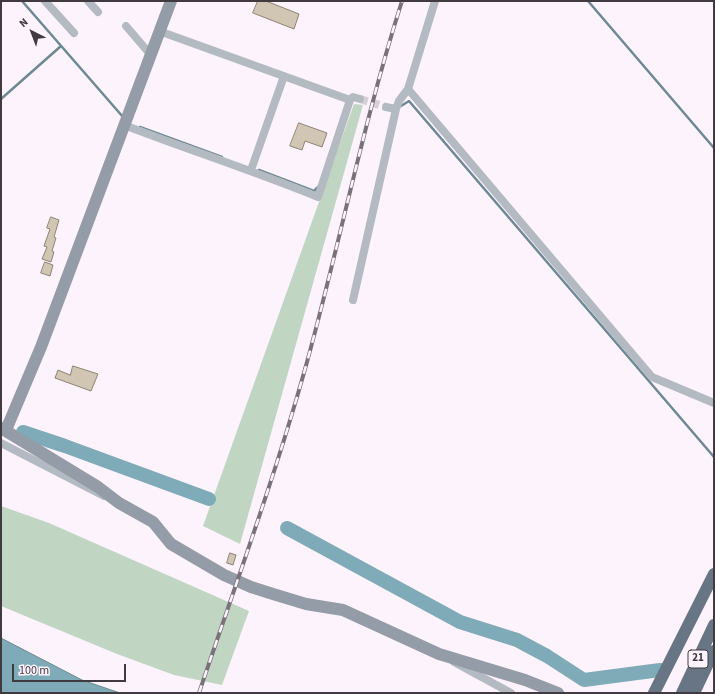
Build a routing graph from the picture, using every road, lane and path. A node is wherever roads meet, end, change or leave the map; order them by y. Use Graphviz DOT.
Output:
graph roads {
  1 [pos="45,1"];
  2 [pos="88,1"];
  3 [pos="171,1"];
  4 [pos="435,1"];
  5 [pos="98,12"];
  6 [pos="126,26"];
  7 [pos="159,31"];
  8 [pos="74,33"];
  9 [pos="150,54"];
  10 [pos="284,76"];
  11 [pos="408,89"];
  12 [pos="360,99"];
  13 [pos="350,100"];
  14 [pos="386,107"];
  15 [pos="396,108"];
  16 [pos="124,125"];
  17 [pos="251,170"];
  18 [pos="353,300"];
  19 [pos="714,403"];
  20 [pos="4,429"];
  21 [pos="1,443"];
  22 [pos="119,503"];
  23 [pos="714,574"];
  24 [pos="714,625"];
  25 [pos="714,651"];
  26 [pos="439,654"];
  27 [pos="511,693"];
  28 [pos="558,693"];
  29 [pos="654,693"];
  30 [pos="682,693"];
  31 [pos="694,693"];
  1 -- 8 [label="street"];
  2 -- 5 [label="street"];
  3 -- 7 [label="street"];
  4 -- 11 [label="street"];
  6 -- 9 [label="street"];
  7 -- 9 [label="street"];
  7 -- 10 [label="street"];
  9 -- 16 [label="street"];
  10 -- 13 [label="street"];
  10 -- 17 [label="street"];
  11 -- 15 [label="street"];
  11 -- 19 [label="street"];
  12 -- 13 [label="street"];
  13 -- 17 [label="street"];
  14 -- 15 [label="street"];
  15 -- 18 [label="street"];
  16 -- 17 [label="street"];
  16 -- 20 [label="street"];
  20 -- 22 [label="street"];
  21 -- 22 [label="street"];
  22 -- 26 [label="street"];
  23 -- 29 [label="highway"];
  24 -- 30 [label="highway, 21"];
  25 -- 31 [label="highway, 21"];
  26 -- 27 [label="street"];
  26 -- 28 [label="street"];
}
